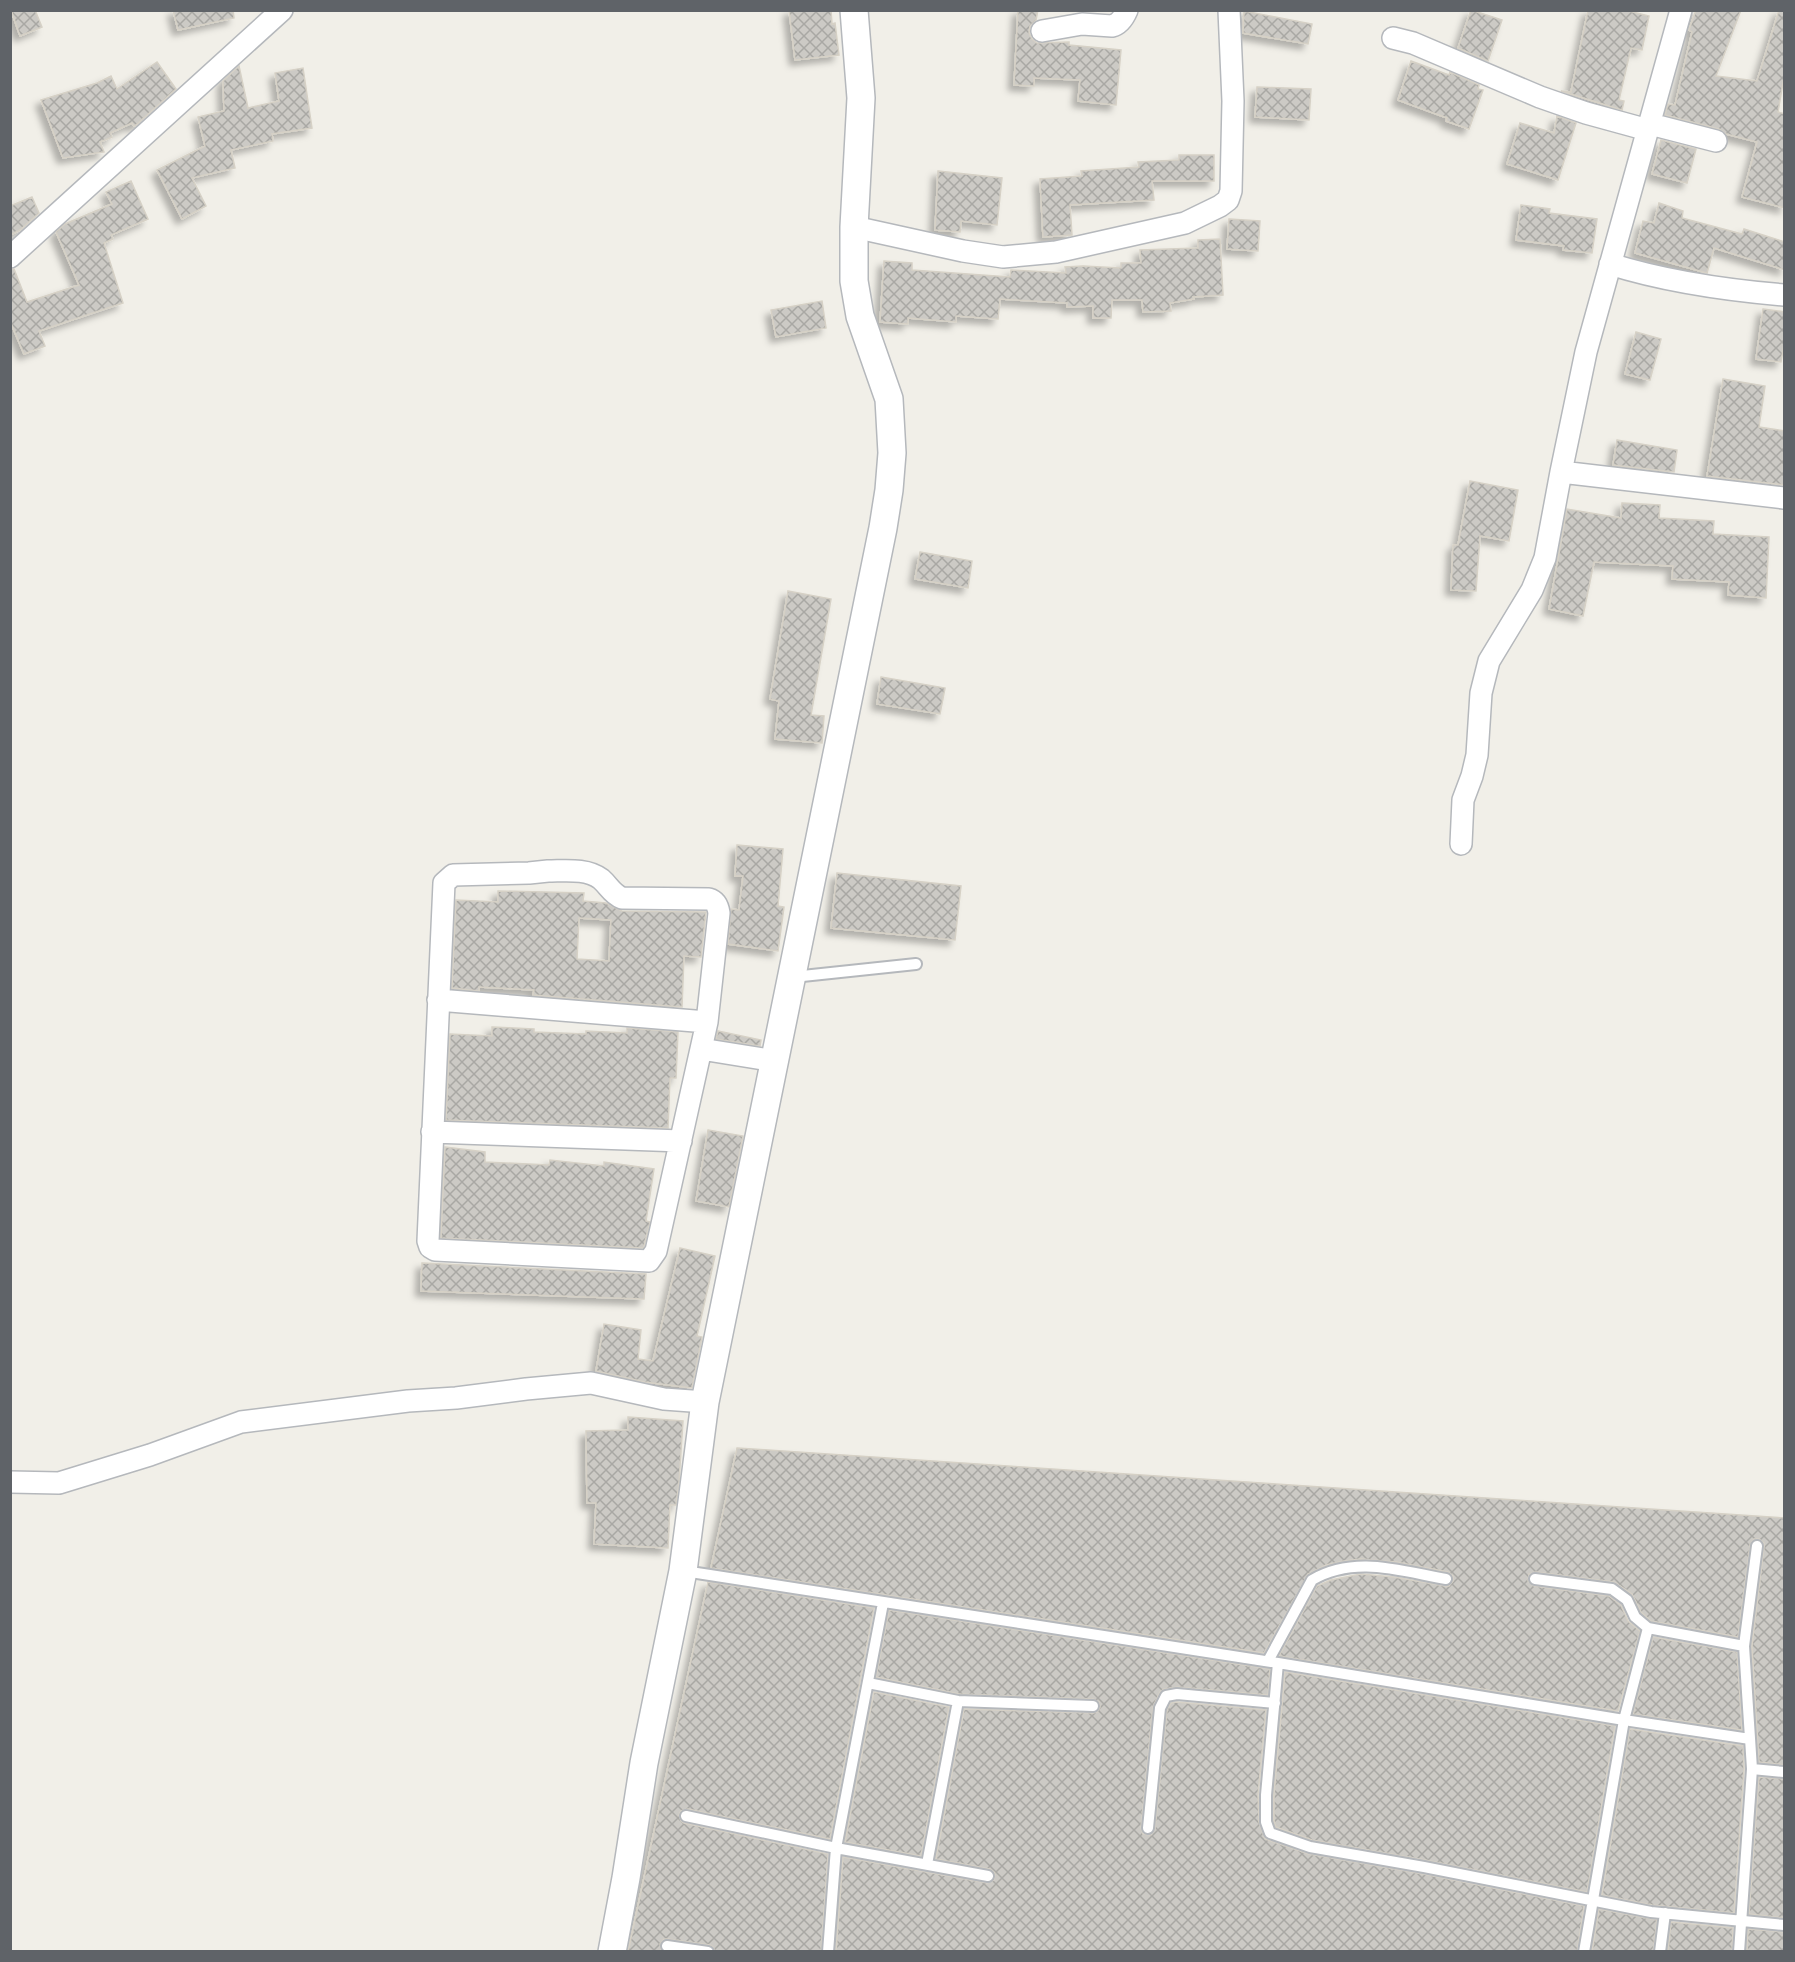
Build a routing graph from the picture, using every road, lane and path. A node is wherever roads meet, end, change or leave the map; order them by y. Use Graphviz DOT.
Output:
graph roads {
  1 [pos="282,10"];
  2 [pos="854,10"];
  3 [pos="1127,10"];
  4 [pos="1229,10"];
  5 [pos="1681,10"];
  6 [pos="1042,31"];
  7 [pos="1393,38"];
  8 [pos="1649,127"];
  9 [pos="1716,141"];
  10 [pos="854,227"];
  11 [pos="10,257"];
  12 [pos="1610,264"];
  13 [pos="1785,296"];
  14 [pos="1561,471"];
  15 [pos="1785,498"];
  16 [pos="1461,844"];
  17 [pos="916,964"];
  18 [pos="793,977"];
  19 [pos="438,1000"];
  20 [pos="706,1022"];
  21 [pos="701,1049"];
  22 [pos="776,1061"];
  23 [pos="432,1132"];
  24 [pos="681,1141"];
  25 [pos="705,1402"];
  26 [pos="10,1482"];
  27 [pos="1757,1546"];
  28 [pos="683,1571"];
  29 [pos="1446,1579"];
  30 [pos="1535,1579"];
  31 [pos="883,1603"];
  32 [pos="1648,1628"];
  33 [pos="1744,1646"];
  34 [pos="1273,1662"];
  35 [pos="868,1683"];
  36 [pos="958,1701"];
  37 [pos="1275,1703"];
  38 [pos="1093,1706"];
  39 [pos="1624,1720"];
  40 [pos="1750,1739"];
  41 [pos="1752,1769"];
  42 [pos="1785,1772"];
  43 [pos="686,1816"];
  44 [pos="1148,1828"];
  45 [pos="836,1848"];
  46 [pos="927,1864"];
  47 [pos="988,1876"];
  48 [pos="1592,1900"];
  49 [pos="1665,1913"];
  50 [pos="1741,1921"];
  51 [pos="1785,1925"];
  52 [pos="667,1946"];
  53 [pos="612,1952"];
  54 [pos="708,1952"];
  55 [pos="828,1952"];
  56 [pos="1584,1952"];
  57 [pos="1660,1952"];
  58 [pos="1739,1952"];
  1 -- 11 [label="street"];
  2 -- 10 [label="street"];
  3 -- 6 [label="street"];
  4 -- 10 [label="street"];
  5 -- 8 [label="street"];
  7 -- 8 [label="street"];
  8 -- 9 [label="street"];
  8 -- 12 [label="street"];
  10 -- 18 [label="street"];
  12 -- 13 [label="street"];
  12 -- 14 [label="street"];
  14 -- 15 [label="street"];
  14 -- 16 [label="street"];
  17 -- 18 [label="lane"];
  18 -- 22 [label="street"];
  19 -- 20 [label="street"];
  19 -- 20 [label="street"];
  19 -- 23 [label="street"];
  20 -- 21 [label="street"];
  21 -- 22 [label="street"];
  21 -- 24 [label="street"];
  22 -- 25 [label="street"];
  23 -- 24 [label="street"];
  23 -- 24 [label="street"];
  25 -- 26 [label="street"];
  25 -- 28 [label="street"];
  27 -- 33 [label="lane"];
  28 -- 31 [label="lane"];
  28 -- 53 [label="street"];
  29 -- 34 [label="lane"];
  30 -- 32 [label="lane"];
  31 -- 34 [label="lane"];
  31 -- 35 [label="lane"];
  32 -- 33 [label="lane"];
  32 -- 39 [label="lane"];
  33 -- 40 [label="lane"];
  34 -- 37 [label="lane"];
  34 -- 39 [label="lane"];
  35 -- 36 [label="lane"];
  35 -- 45 [label="lane"];
  36 -- 38 [label="lane"];
  36 -- 46 [label="lane"];
  37 -- 44 [label="lane"];
  37 -- 48 [label="lane"];
  39 -- 40 [label="lane"];
  39 -- 48 [label="lane"];
  40 -- 41 [label="lane"];
  41 -- 42 [label="lane"];
  41 -- 50 [label="lane"];
  43 -- 45 [label="lane"];
  45 -- 46 [label="lane"];
  45 -- 55 [label="lane"];
  46 -- 47 [label="lane"];
  48 -- 49 [label="lane"];
  48 -- 56 [label="lane"];
  49 -- 50 [label="lane"];
  49 -- 57 [label="lane"];
  50 -- 51 [label="lane"];
  50 -- 58 [label="lane"];
  52 -- 54 [label="lane"];
}
